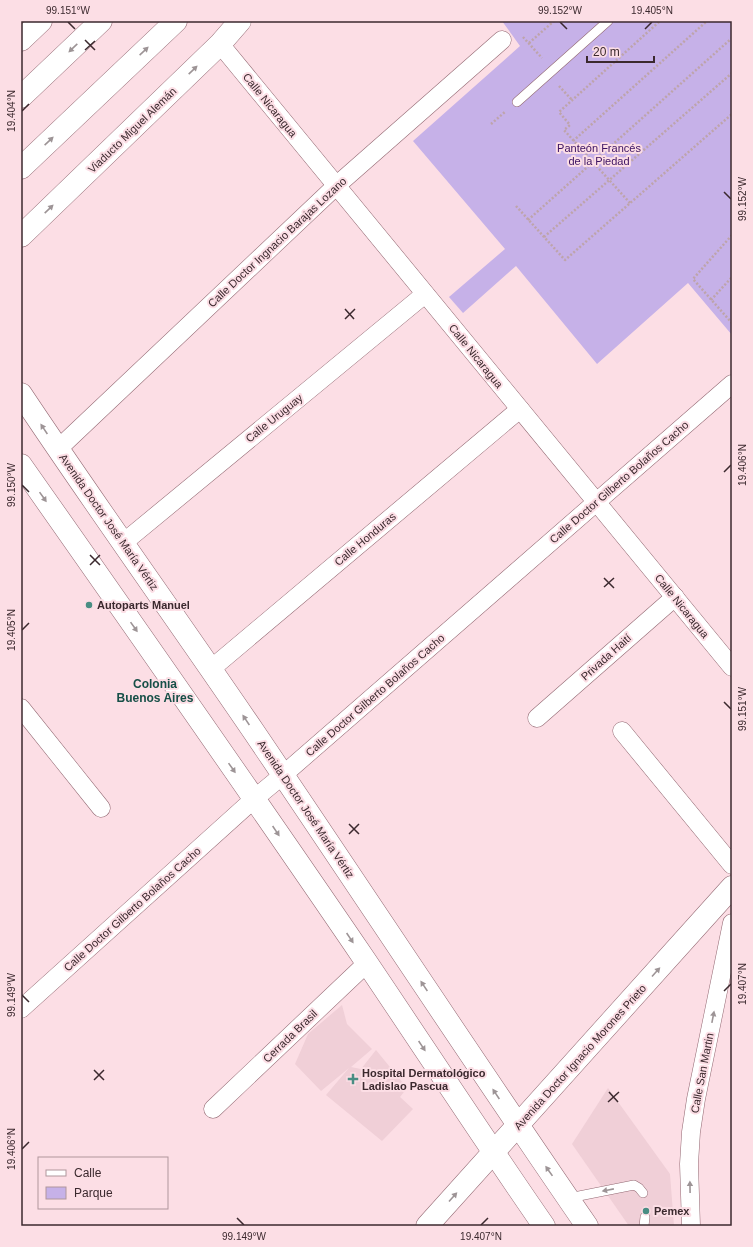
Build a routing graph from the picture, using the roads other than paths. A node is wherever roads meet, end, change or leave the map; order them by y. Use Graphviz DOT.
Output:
graph roads {
  1 [pos="41,21"];
  2 [pos="101,21"];
  3 [pos="176,21"];
  4 [pos="240,21"];
  5 [pos="608,21"];
  6 [pos="21,40"];
  7 [pos="502,40"];
  8 [pos="220,44"];
  9 [pos="21,97"];
  10 [pos="517,102"];
  11 [pos="21,168"];
  12 [pos="336,186"];
  13 [pos="21,236"];
  14 [pos="425,294"];
  15 [pos="732,384"];
  16 [pos="21,394"];
  17 [pos="520,409"];
  18 [pos="58,449"];
  19 [pos="24,477"];
  20 [pos="596,502"];
  21 [pos="123,542"];
  22 [pos="675,596"];
  23 [pos="732,667"];
  24 [pos="211,669"];
  25 [pos="21,708"];
  26 [pos="537,718"];
  27 [pos="622,731"];
  28 [pos="283,775"];
  29 [pos="254,799"];
  30 [pos="101,808"];
  31 [pos="732,865"];
  32 [pos="732,887"];
  33 [pos="732,923"];
  34 [pos="367,963"];
  35 [pos="21,1009"];
  36 [pos="214,1109"];
  37 [pos="518,1126"];
  38 [pos="493,1153"];
  39 [pos="643,1193"];
  40 [pos="568,1198"];
  41 [pos="427,1226"];
  42 [pos="544,1226"];
  43 [pos="587,1226"];
  44 [pos="691,1226"];
  1 -- 6 [label="main road"];
  2 -- 9 [label="main road, one-way"];
  11 -- 3 [label="main road, one-way"];
  4 -- 8 [label="main road, Viaducto Miguel Alemán"];
  5 -- 10 [label="lane"];
  7 -- 12 [label="street, Calle Doctor Ingnacio Barajas Lozano"];
  8 -- 12 [label="street, Calle Nicaragua"];
  13 -- 8 [label="main road, Viaducto Miguel Alemán, one-way"];
  12 -- 14 [label="street, Calle Nicaragua"];
  12 -- 18 [label="street, Calle Doctor Ingnacio Barajas Lozano"];
  14 -- 17 [label="street, Calle Nicaragua"];
  14 -- 21 [label="street, Calle Uruguay"];
  15 -- 20 [label="street, Calle Doctor Gilberto Bolaños Cacho"];
  18 -- 16 [label="main road, Avenida Doctor José María Vértiz, one-way"];
  17 -- 20 [label="street, Calle Nicaragua"];
  17 -- 24 [label="street, Calle Honduras"];
  18 -- 21 [label="main road, Avenida Doctor José María Vértiz"];
  19 -- 29 [label="main road, one-way"];
  20 -- 22 [label="street, Calle Nicaragua"];
  20 -- 28 [label="street, Calle Doctor Gilberto Bolaños Cacho"];
  21 -- 24 [label="main road, Avenida Doctor José María Vértiz"];
  22 -- 23 [label="street, Calle Nicaragua"];
  22 -- 26 [label="street, Privada Haití"];
  28 -- 24 [label="main road, Avenida Doctor José María Vértiz, one-way"];
  25 -- 30 [label="street"];
  27 -- 31 [label="street"];
  28 -- 29 [label="street, Calle Doctor Gilberto Bolaños Cacho"];
  37 -- 28 [label="main road, Avenida Doctor José María Vértiz, one-way"];
  29 -- 34 [label="main road, one-way"];
  29 -- 35 [label="street, Calle Doctor Gilberto Bolaños Cacho"];
  37 -- 32 [label="main road, Avenida Doctor Ignacio Morones Prieto, one-way"];
  44 -- 33 [label="street, Calle San Martin, one-way"];
  34 -- 36 [label="street, Cerrada Brasil"];
  34 -- 38 [label="main road, one-way"];
  37 -- 38 [label="main road, Avenida Doctor Ignacio Morones Prieto"];
  40 -- 37 [label="main road, Avenida Doctor José María Vértiz, one-way"];
  41 -- 38 [label="main road, Avenida Doctor Ignacio Morones Prieto, one-way"];
  38 -- 42 [label="main road"];
  39 -- 40 [label="lane, one-way"];
  40 -- 43 [label="main road, Avenida Doctor José María Vértiz"];
}
